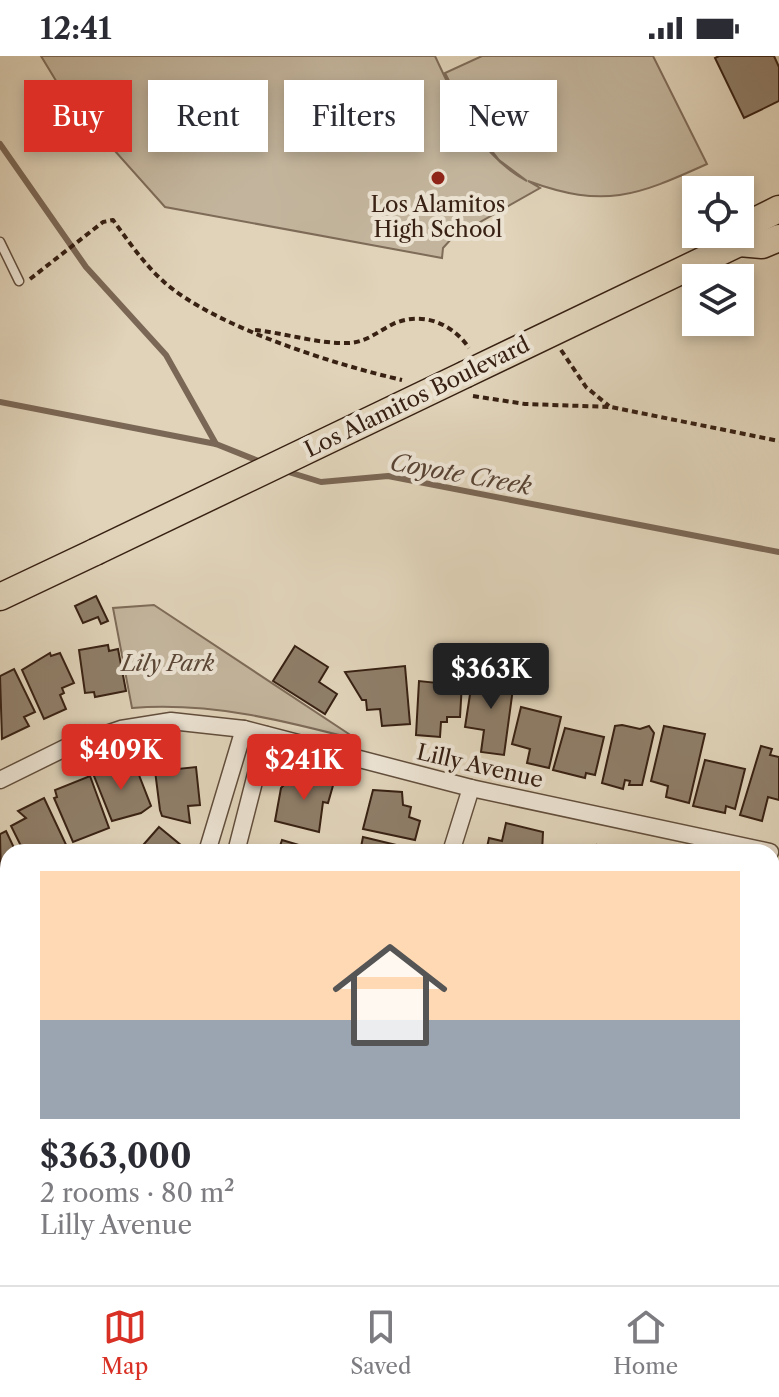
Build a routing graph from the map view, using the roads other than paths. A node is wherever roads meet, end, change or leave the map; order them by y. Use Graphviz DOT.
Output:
graph roads {
  1 [pos="779,209"];
  2 [pos="754,222"];
  3 [pos="779,238"];
  4 [pos="0,242"];
  5 [pos="754,244"];
  6 [pos="729,248"];
  7 [pos="19,281"];
  8 [pos="0,597"];
  9 [pos="244,729"];
  10 [pos="266,735"];
  11 [pos="0,780"];
  12 [pos="471,788"];
  13 [pos="209,844"];
  14 [pos="238,844"];
  15 [pos="454,844"];
  16 [pos="691,844"];
  1 -- 2 [label="main road, Los Alamitos Boulevard"];
  3 -- 5 [label="main road, Los Alamitos Boulevard"];
  4 -- 7 [label="lane"];
  6 -- 8 [label="main road, Los Alamitos Boulevard, bridge"];
  9 -- 10 [label="street, Lilly Avenue"];
  9 -- 11 [label="street, Lilly Avenue"];
  9 -- 13 [label="street"];
  10 -- 12 [label="street, Lilly Avenue"];
  10 -- 14 [label="street"];
  12 -- 15 [label="street"];
  12 -- 16 [label="street, Lilly Avenue"];
}
